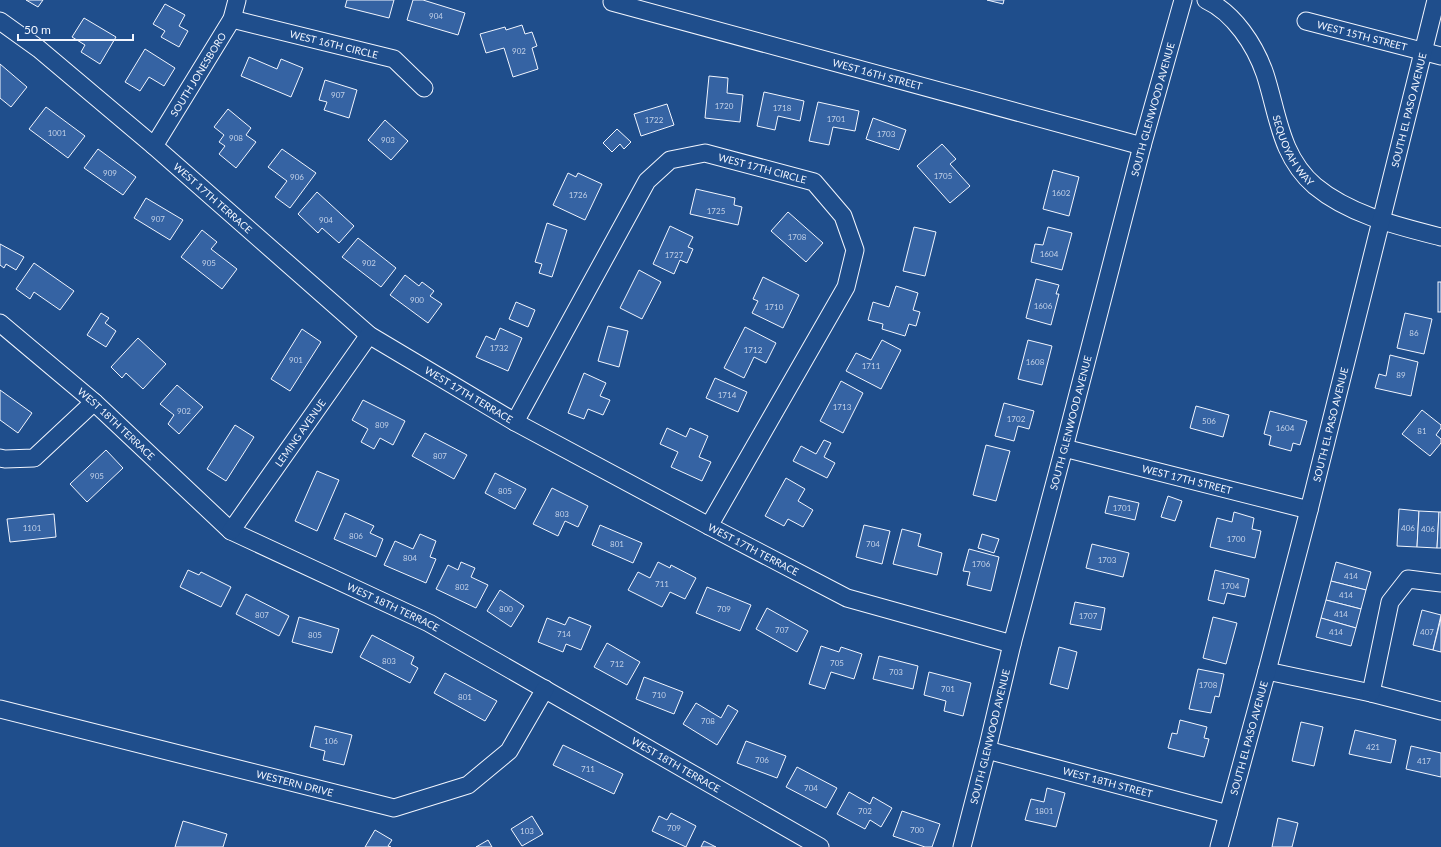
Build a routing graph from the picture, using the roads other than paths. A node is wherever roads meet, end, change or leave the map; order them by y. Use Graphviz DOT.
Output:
graph roads {
  1 [pos="237,0"];
  2 [pos="1183,0"];
  3 [pos="1206,0"];
  4 [pos="1436,0"];
  5 [pos="612,2"];
  6 [pos="232,19"];
  7 [pos="0,20"];
  8 [pos="1306,21"];
  9 [pos="1423,52"];
  10 [pos="1441,56"];
  11 [pos="424,88"];
  12 [pos="154,146"];
  13 [pos="1142,146"];
  14 [pos="1381,220"];
  15 [pos="1441,238"];
  16 [pos="0,323"];
  17 [pos="368,335"];
  18 [pos="94,402"];
  19 [pos="515,422"];
  20 [pos="1064,448"];
  21 [pos="0,458"];
  22 [pos="1309,510"];
  23 [pos="709,526"];
  24 [pos="231,531"];
  25 [pos="1441,583"];
  26 [pos="1012,644"];
  27 [pos="1268,671"];
  28 [pos="545,690"];
  29 [pos="1372,693"];
  30 [pos="0,709"];
  31 [pos="1441,711"];
  32 [pos="987,750"];
  33 [pos="1228,814"];
  34 [pos="820,847"];
  35 [pos="962,847"];
  36 [pos="1219,847"];
  1 -- 6 [label="street, SOUTH JONESBORO"];
  2 -- 13 [label="street, SOUTH GLENWOOD AVENUE"];
  3 -- 14 [label="street, SEQUOYAH WAY"];
  4 -- 9 [label="street, SOUTH EL PASO AVENUE"];
  5 -- 13 [label="street, WEST 16TH STREET"];
  6 -- 11 [label="street, WEST 16TH CIRCLE"];
  6 -- 12 [label="street, SOUTH JONESBORO"];
  7 -- 12 [label="street, WEST 17TH TERRACE"];
  8 -- 9 [label="street, WEST 15TH STREET"];
  9 -- 10 [label="street, WEST 15TH STREET"];
  9 -- 14 [label="street, SOUTH EL PASO AVENUE"];
  12 -- 17 [label="street, WEST 17TH TERRACE"];
  13 -- 20 [label="street, SOUTH GLENWOOD AVENUE"];
  14 -- 15 [label="street, SEQUOYAH WAY"];
  14 -- 22 [label="street, SOUTH EL PASO AVENUE"];
  16 -- 18 [label="street, WEST 18TH TERRACE"];
  17 -- 19 [label="street, WEST 17TH TERRACE"];
  17 -- 24 [label="street, LEMING AVENUE"];
  18 -- 21 [label="street"];
  18 -- 24 [label="street, WEST 18TH TERRACE"];
  19 -- 23 [label="street, WEST 17TH TERRACE"];
  19 -- 23 [label="street, WEST 17TH CIRCLE"];
  20 -- 22 [label="street, WEST 17TH STREET"];
  20 -- 26 [label="street, SOUTH GLENWOOD AVENUE"];
  22 -- 27 [label="street, SOUTH EL PASO AVENUE"];
  23 -- 26 [label="street, WEST 17TH TERRACE"];
  24 -- 28 [label="street, WEST 18TH TERRACE"];
  25 -- 29 [label="street"];
  26 -- 32 [label="street, SOUTH GLENWOOD AVENUE"];
  27 -- 29 [label="street"];
  27 -- 33 [label="street, SOUTH EL PASO AVENUE"];
  28 -- 30 [label="street, WESTERN DRIVE"];
  28 -- 34 [label="street, WEST 18TH TERRACE"];
  29 -- 31 [label="street"];
  32 -- 33 [label="street, WEST 18TH STREET"];
  32 -- 35 [label="street, SOUTH GLENWOOD AVENUE"];
  33 -- 36 [label="street, SOUTH EL PASO AVENUE"];
}
